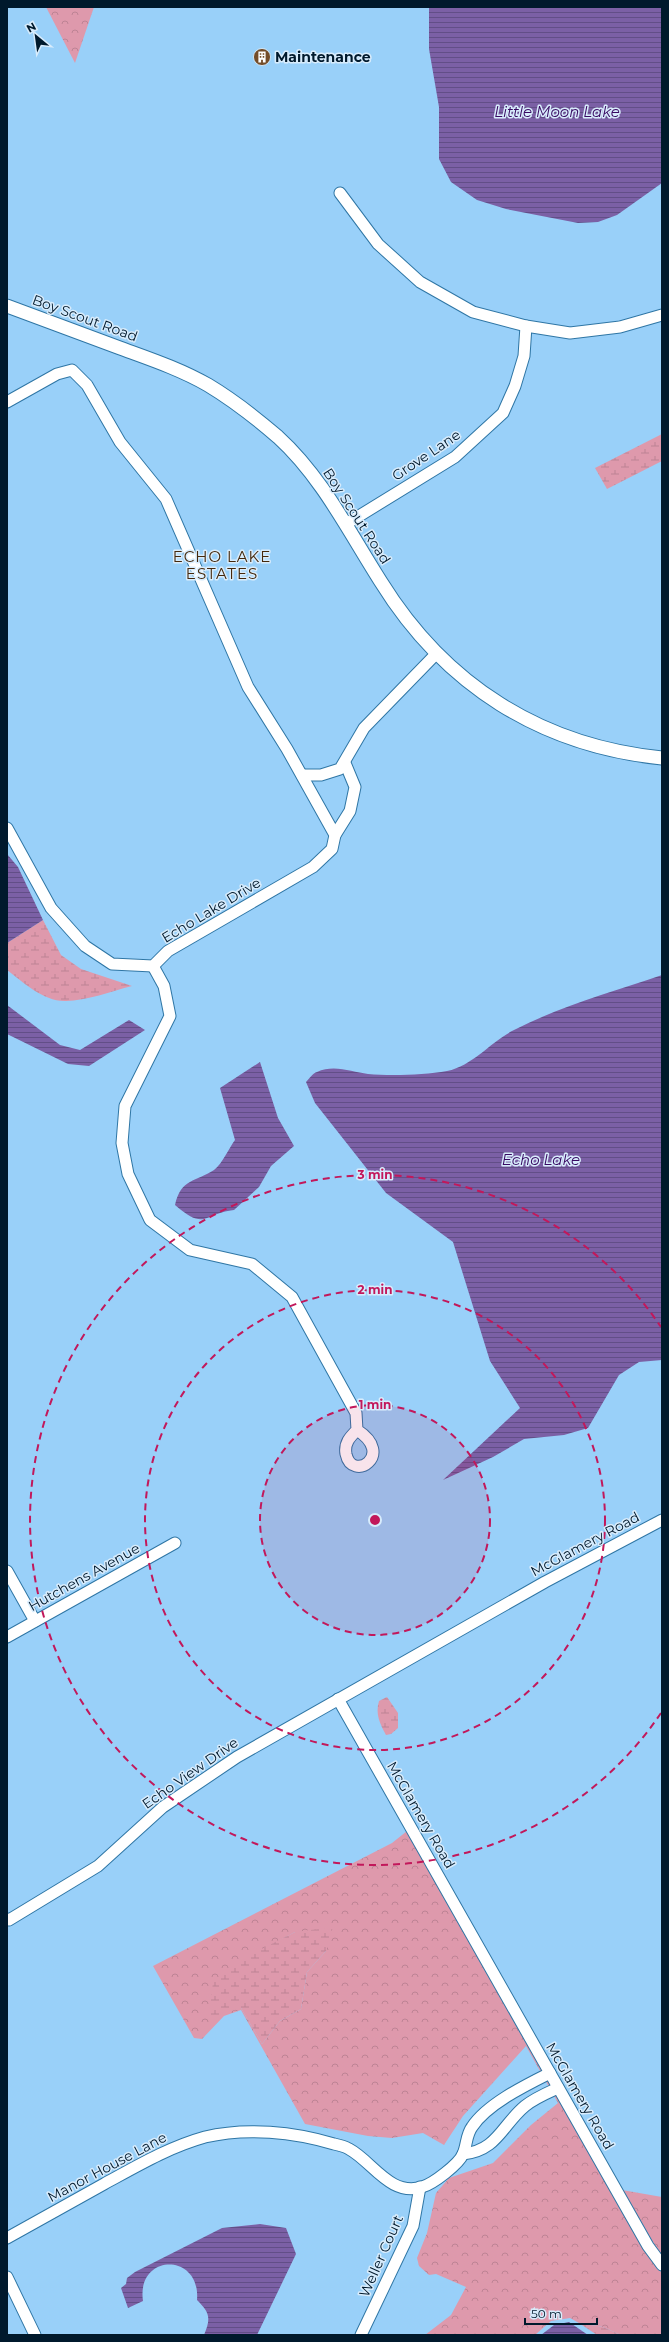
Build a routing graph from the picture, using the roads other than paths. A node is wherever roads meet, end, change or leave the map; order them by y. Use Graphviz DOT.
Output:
graph roads {
  1 [pos="340,193"];
  2 [pos="7,306"];
  3 [pos="662,315"];
  4 [pos="526,326"];
  5 [pos="7,402"];
  6 [pos="346,524"];
  7 [pos="436,654"];
  8 [pos="662,758"];
  9 [pos="345,763"];
  10 [pos="302,775"];
  11 [pos="7,828"];
  12 [pos="335,835"];
  13 [pos="153,966"];
  14 [pos="357,1430"];
  15 [pos="662,1520"];
  16 [pos="175,1543"];
  17 [pos="7,1571"];
  18 [pos="35,1621"];
  19 [pos="7,1637"];
  20 [pos="338,1699"];
  21 [pos="7,1919"];
  22 [pos="550,2073"];
  23 [pos="558,2088"];
  24 [pos="463,2154"];
  25 [pos="420,2188"];
  26 [pos="7,2238"];
  27 [pos="662,2265"];
  28 [pos="7,2277"];
  29 [pos="35,2335"];
  30 [pos="361,2335"];
  1 -- 4 [label="street"];
  2 -- 6 [label="street, Boy Scout Road"];
  3 -- 4 [label="street"];
  4 -- 6 [label="street, Grove Lane"];
  5 -- 10 [label="street"];
  6 -- 7 [label="street, Boy Scout Road"];
  7 -- 8 [label="street, Boy Scout Road"];
  7 -- 9 [label="street"];
  9 -- 10 [label="street"];
  9 -- 12 [label="street, Echo Lake Drive"];
  10 -- 12 [label="street"];
  11 -- 13 [label="street"];
  12 -- 13 [label="street, Echo Lake Drive"];
  13 -- 14 [label="street"];
  15 -- 20 [label="street, McGlamery Road"];
  16 -- 18 [label="street, Hutchens Avenue"];
  17 -- 18 [label="street"];
  18 -- 19 [label="street, Hutchens Avenue"];
  20 -- 21 [label="street, Echo View Drive"];
  20 -- 22 [label="street, McGlamery Road"];
  22 -- 23 [label="street, McGlamery Road"];
  22 -- 24 [label="street"];
  23 -- 24 [label="street"];
  23 -- 27 [label="street, McGlamery Road"];
  24 -- 25 [label="street"];
  25 -- 26 [label="street, Manor House Lane"];
  25 -- 30 [label="street, Weller Court"];
  28 -- 29 [label="street"];
}
